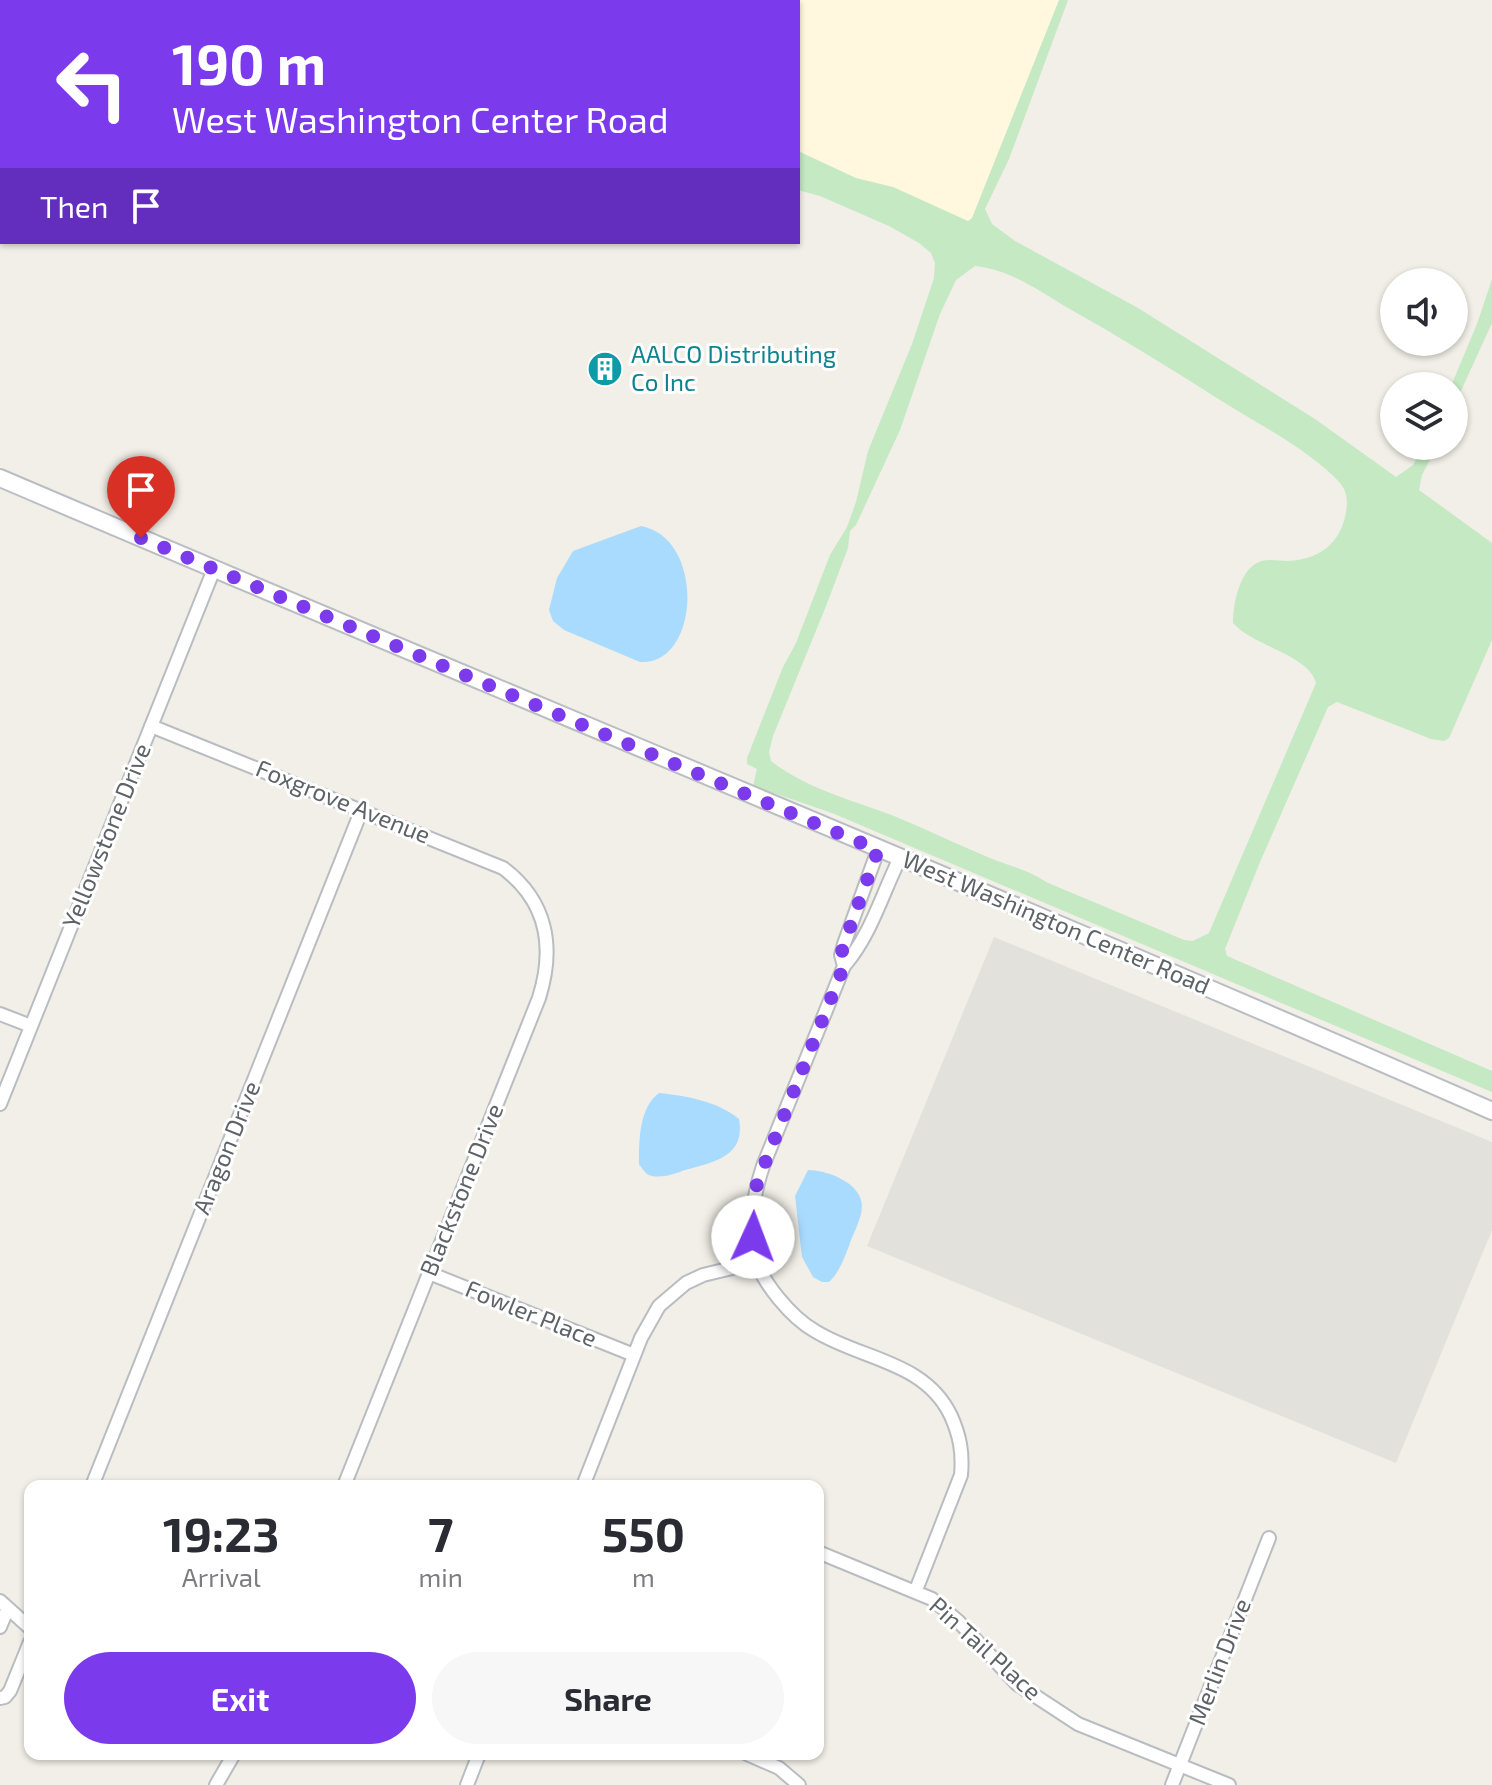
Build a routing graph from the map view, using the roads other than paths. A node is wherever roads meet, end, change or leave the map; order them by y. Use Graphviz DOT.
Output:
graph roads {
  1 [pos="0,478"];
  2 [pos="214,569"];
  3 [pos="151,726"];
  4 [pos="362,809"];
  5 [pos="878,850"];
  6 [pos="900,858"];
  7 [pos="527,892"];
  8 [pos="844,966"];
  9 [pos="0,1014"];
  10 [pos="31,1026"];
  11 [pos="0,1104"];
  12 [pos="1492,1111"];
  13 [pos="757,1262"];
  14 [pos="429,1273"];
  15 [pos="634,1355"];
  16 [pos="94,1480"];
  17 [pos="346,1480"];
  18 [pos="585,1480"];
  19 [pos="1269,1538"];
  20 [pos="824,1554"];
  21 [pos="916,1590"];
  22 [pos="4,1604"];
  23 [pos="24,1622"];
  24 [pos="0,1627"];
  25 [pos="24,1657"];
  26 [pos="0,1698"];
  27 [pos="231,1760"];
  28 [pos="477,1760"];
  29 [pos="761,1760"];
  30 [pos="1179,1765"];
  31 [pos="216,1785"];
  32 [pos="467,1785"];
  33 [pos="799,1785"];
  34 [pos="1172,1785"];
  35 [pos="1229,1785"];
  1 -- 2 [label="main road, West Washington Center Road"];
  2 -- 3 [label="street, Yellowstone Drive"];
  2 -- 5 [label="main road, West Washington Center Road"];
  3 -- 4 [label="street, Foxgrove Avenue"];
  3 -- 10 [label="street, Yellowstone Drive"];
  4 -- 7 [label="street, Foxgrove Avenue"];
  4 -- 16 [label="street, Aragon Drive"];
  5 -- 6 [label="main road, West Washington Center Road"];
  5 -- 8 [label="street"];
  6 -- 8 [label="street"];
  6 -- 12 [label="main road, West Washington Center Road"];
  7 -- 14 [label="street, Blackstone Drive"];
  8 -- 13 [label="street"];
  9 -- 10 [label="street"];
  10 -- 11 [label="street, Yellowstone Drive"];
  13 -- 15 [label="street"];
  13 -- 21 [label="street"];
  14 -- 15 [label="street, Fowler Place"];
  14 -- 17 [label="street, Blackstone Drive"];
  15 -- 18 [label="street"];
  19 -- 30 [label="street, Merlin Drive"];
  20 -- 21 [label="street"];
  21 -- 30 [label="street, Pin Tail Place"];
  22 -- 23 [label="street"];
  22 -- 24 [label="street"];
  25 -- 26 [label="street"];
  27 -- 31 [label="street"];
  28 -- 32 [label="street"];
  29 -- 33 [label="street"];
  30 -- 34 [label="street, Merlin Drive"];
  30 -- 35 [label="street, Pin Tail Place"];
}
